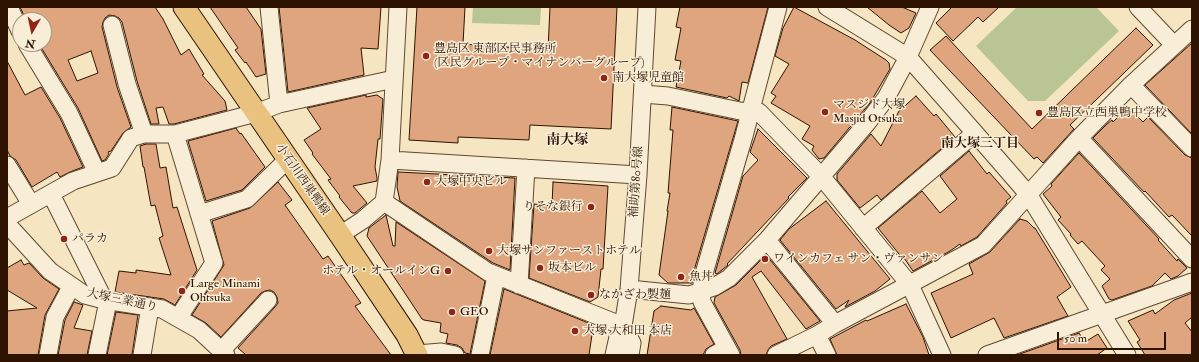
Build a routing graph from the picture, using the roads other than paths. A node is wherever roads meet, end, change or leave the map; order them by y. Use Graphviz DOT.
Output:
graph roads {
  1 [pos="184,7"];
  2 [pos="269,7"];
  3 [pos="398,7"];
  4 [pos="647,7"];
  5 [pos="778,7"];
  6 [pos="827,7"];
  7 [pos="930,7"];
  8 [pos="1138,7"];
  9 [pos="112,25"];
  10 [pos="1191,31"];
  11 [pos="1174,46"];
  12 [pos="32,52"];
  13 [pos="908,57"];
  14 [pos="394,79"];
  15 [pos="1131,85"];
  16 [pos="644,94"];
  17 [pos="279,104"];
  18 [pos="750,112"];
  19 [pos="256,113"];
  20 [pos="976,133"];
  21 [pos="144,134"];
  22 [pos="175,134"];
  23 [pos="1079,138"];
  24 [pos="1192,148"];
  25 [pos="288,159"];
  26 [pos="390,160"];
  27 [pos="7,165"];
  28 [pos="526,168"];
  29 [pos="97,173"];
  30 [pos="638,175"];
  31 [pos="821,176"];
  32 [pos="51,194"];
  33 [pos="1028,194"];
  34 [pos="384,202"];
  35 [pos="31,204"];
  36 [pos="199,214"];
  37 [pos="7,218"];
  38 [pos="7,224"];
  39 [pos="863,228"];
  40 [pos="340,235"];
  41 [pos="766,240"];
  42 [pos="1192,259"];
  43 [pos="496,276"];
  44 [pos="1192,282"];
  45 [pos="910,284"];
  46 [pos="519,285"];
  47 [pos="71,287"];
  48 [pos="629,289"];
  49 [pos="701,292"];
  50 [pos="106,300"];
  51 [pos="268,300"];
  52 [pos="150,308"];
  53 [pos="1102,313"];
  54 [pos="178,318"];
  55 [pos="835,324"];
  56 [pos="623,326"];
  57 [pos="817,335"];
  58 [pos="224,353"];
  59 [pos="724,353"];
  60 [pos="48,355"];
  61 [pos="97,355"];
  62 [pos="142,355"];
  63 [pos="417,355"];
  64 [pos="455,355"];
  65 [pos="480,355"];
  66 [pos="614,355"];
  67 [pos="630,355"];
  68 [pos="776,355"];
  69 [pos="827,355"];
  70 [pos="942,355"];
  71 [pos="987,355"];
  72 [pos="1127,355"];
  1 -- 19 [label="main road, 小石川西巣鴨線"];
  2 -- 17 [label="street"];
  3 -- 14 [label="street"];
  4 -- 16 [label="street, 補助第80号線"];
  5 -- 18 [label="street"];
  6 -- 13 [label="street"];
  7 -- 13 [label="street"];
  8 -- 11 [label="street"];
  9 -- 21 [label="street"];
  10 -- 11 [label="street"];
  11 -- 15 [label="street"];
  12 -- 29 [label="street"];
  13 -- 20 [label="street"];
  13 -- 31 [label="street"];
  14 -- 17 [label="street"];
  14 -- 26 [label="street"];
  15 -- 23 [label="street"];
  15 -- 24 [label="street"];
  16 -- 18 [label="street"];
  16 -- 30 [label="street, 補助第80号線"];
  17 -- 19 [label="street"];
  18 -- 31 [label="street"];
  18 -- 49 [label="street"];
  19 -- 22 [label="street"];
  19 -- 25 [label="main road, 小石川西巣鴨線"];
  20 -- 33 [label="street"];
  20 -- 39 [label="street"];
  21 -- 22 [label="street"];
  21 -- 29 [label="street"];
  22 -- 36 [label="street"];
  23 -- 33 [label="street"];
  23 -- 42 [label="street"];
  25 -- 36 [label="street"];
  25 -- 40 [label="main road, 小石川西巣鴨線"];
  26 -- 28 [label="street"];
  26 -- 34 [label="street"];
  27 -- 35 [label="street"];
  28 -- 30 [label="street"];
  28 -- 46 [label="street"];
  29 -- 32 [label="street"];
  30 -- 48 [label="street, 補助第80号線"];
  31 -- 39 [label="street"];
  31 -- 41 [label="street"];
  32 -- 35 [label="street"];
  32 -- 50 [label="street"];
  33 -- 45 [label="street"];
  33 -- 53 [label="street"];
  34 -- 40 [label="street"];
  34 -- 43 [label="street"];
  35 -- 37 [label="street"];
  36 -- 54 [label="street"];
  38 -- 47 [label="street, 大塚三業通り"];
  39 -- 45 [label="street"];
  40 -- 63 [label="main road, 小石川西巣鴨線"];
  41 -- 49 [label="street"];
  41 -- 55 [label="street"];
  43 -- 46 [label="street"];
  43 -- 65 [label="street"];
  44 -- 53 [label="street"];
  45 -- 55 [label="street"];
  45 -- 70 [label="street"];
  46 -- 56 [label="street"];
  47 -- 50 [label="street, 大塚三業通り"];
  47 -- 60 [label="street"];
  48 -- 49 [label="street"];
  48 -- 56 [label="street, 補助第80号線"];
  49 -- 59 [label="street"];
  50 -- 52 [label="street, 大塚三業通り"];
  50 -- 61 [label="street"];
  51 -- 58 [label="street"];
  52 -- 54 [label="street, 大塚三業通り"];
  52 -- 62 [label="street"];
  53 -- 71 [label="street"];
  53 -- 72 [label="street"];
  54 -- 58 [label="street, 大塚三業通り"];
  55 -- 57 [label="street"];
  56 -- 66 [label="street, 補助第80号線"];
  56 -- 67 [label="street"];
  57 -- 68 [label="street"];
  57 -- 69 [label="street"];
  63 -- 64 [label="street"];
}
